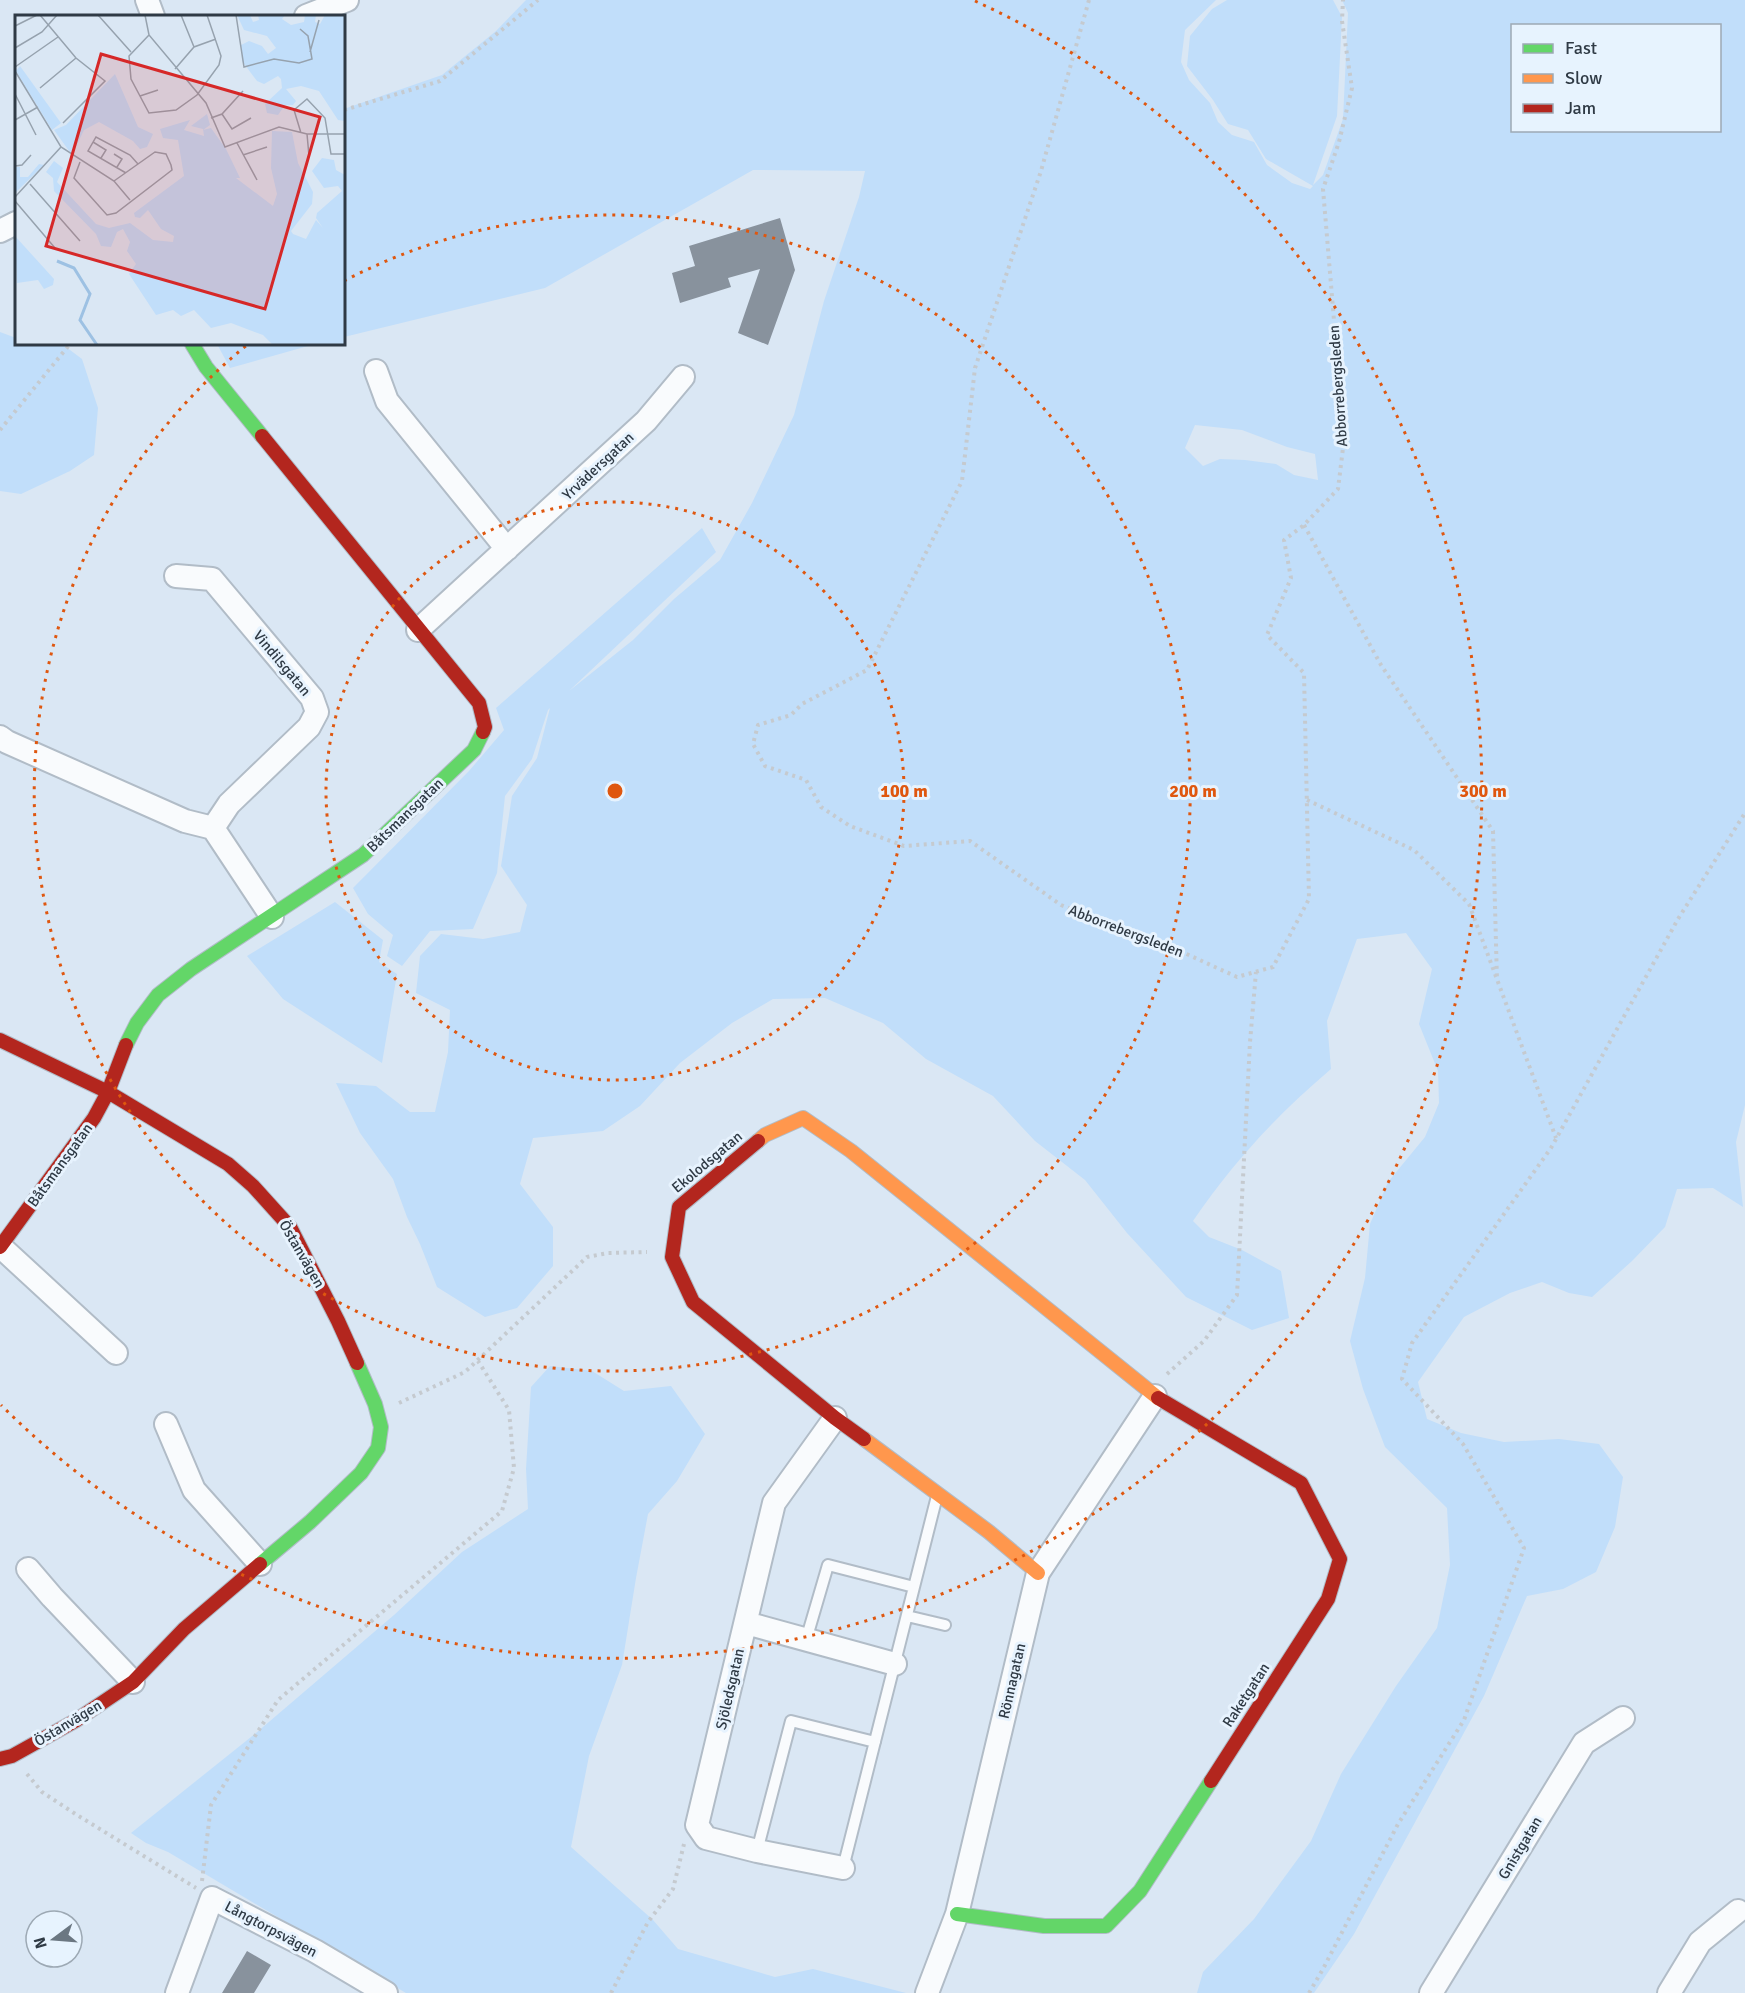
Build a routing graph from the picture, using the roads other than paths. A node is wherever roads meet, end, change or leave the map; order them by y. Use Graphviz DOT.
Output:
graph roads {
  1 [pos="147,0"];
  2 [pos="347,0"];
  3 [pos="153,15"];
  4 [pos="309,15"];
  5 [pos="15,224"];
  6 [pos="0,231"];
  7 [pos="193,345"];
  8 [pos="376,371"];
  9 [pos="683,377"];
  10 [pos="507,549"];
  11 [pos="176,576"];
  12 [pos="418,630"];
  13 [pos="0,737"];
  14 [pos="213,828"];
  15 [pos="272,917"];
  16 [pos="0,1040"];
  17 [pos="108,1092"];
  18 [pos="0,1247"];
  19 [pos="116,1353"];
  20 [pos="1152,1393"];
  21 [pos="835,1418"];
  22 [pos="166,1424"];
  23 [pos="938,1494"];
  24 [pos="260,1564"];
  25 [pos="28,1569"];
  26 [pos="1038,1573"];
  27 [pos="914,1587"];
  28 [pos="907,1616"];
  29 [pos="746,1623"];
  30 [pos="945,1625"];
  31 [pos="806,1640"];
  32 [pos="895,1664"];
  33 [pos="133,1682"];
  34 [pos="1623,1718"];
  35 [pos="875,1742"];
  36 [pos="6,1758"];
  37 [pos="757,1851"];
  38 [pos="843,1868"];
  39 [pos="1738,1911"];
  40 [pos="957,1914"];
  41 [pos="177,1993"];
  42 [pos="386,1993"];
  43 [pos="927,1993"];
  44 [pos="1431,1993"];
  45 [pos="1669,1993"];
  1 -- 3 [label="street"];
  2 -- 4 [label="street"];
  5 -- 6 [label="street"];
  7 -- 12 [label="street, Båtsmansgatan"];
  8 -- 10 [label="street"];
  9 -- 10 [label="street, Yrvädersgatan"];
  10 -- 12 [label="street, Yrvädersgatan"];
  11 -- 14 [label="street, Vindilsgatan"];
  12 -- 15 [label="street, Båtsmansgatan"];
  13 -- 14 [label="street"];
  14 -- 15 [label="street"];
  15 -- 17 [label="street, Båtsmansgatan"];
  16 -- 17 [label="street, Östanvägen"];
  17 -- 18 [label="street, Båtsmansgatan"];
  17 -- 24 [label="street, Östanvägen"];
  18 -- 19 [label="street, Båtsmansgatan"];
  20 -- 21 [label="street, Ekolodsgatan"];
  20 -- 26 [label="street, Rönnagatan"];
  20 -- 40 [label="street, Raketgatan"];
  21 -- 23 [label="street, Ekolodsgatan"];
  21 -- 29 [label="street, Sjöledsgatan"];
  22 -- 24 [label="street"];
  23 -- 26 [label="street, Ekolodsgatan"];
  23 -- 27 [label="lane"];
  24 -- 33 [label="street, Östanvägen"];
  25 -- 33 [label="street"];
  26 -- 40 [label="street, Rönnagatan"];
  27 -- 28 [label="lane"];
  27 -- 31 [label="lane"];
  28 -- 30 [label="lane"];
  28 -- 32 [label="lane"];
  29 -- 31 [label="street"];
  29 -- 37 [label="street, Sjöledsgatan"];
  31 -- 32 [label="street"];
  32 -- 35 [label="lane"];
  33 -- 36 [label="street, Östanvägen"];
  34 -- 44 [label="street, Gnistgatan"];
  35 -- 37 [label="lane"];
  35 -- 38 [label="lane"];
  37 -- 38 [label="street"];
  39 -- 45 [label="street"];
  40 -- 43 [label="street, Rönnagatan"];
  41 -- 42 [label="street, Långtorpsvägen"];
}
